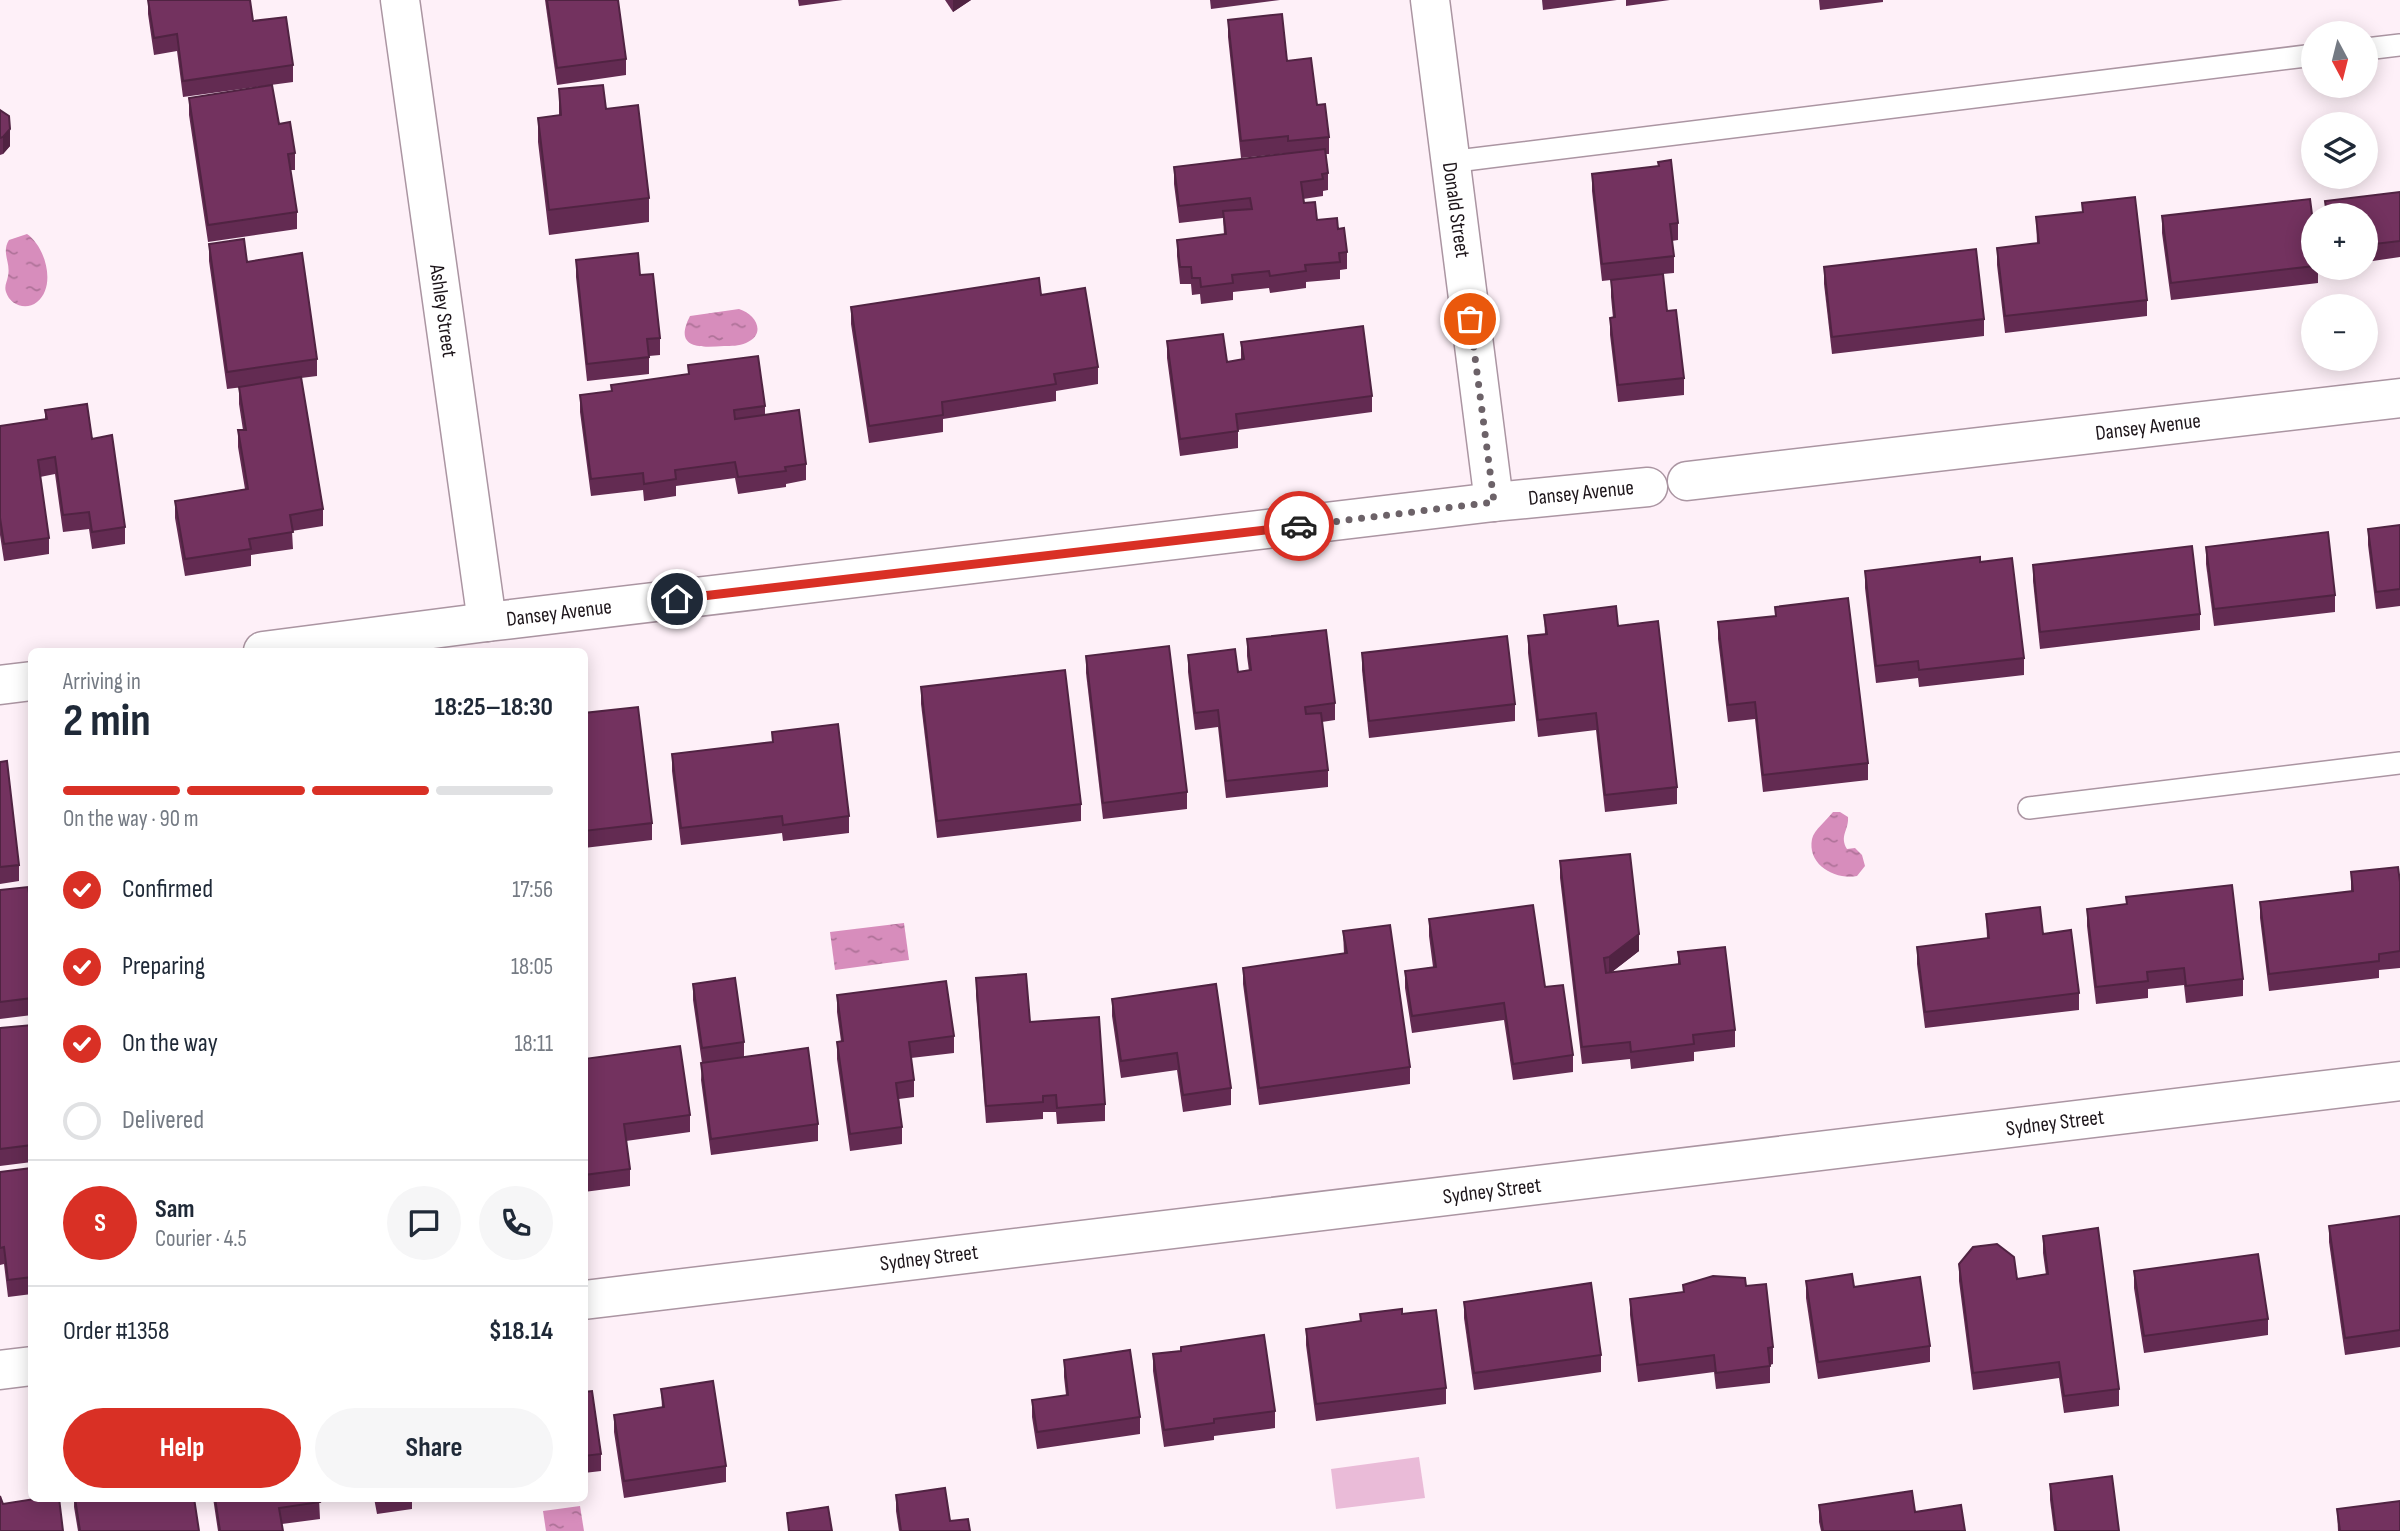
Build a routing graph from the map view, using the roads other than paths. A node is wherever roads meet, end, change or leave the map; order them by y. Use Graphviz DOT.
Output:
graph roads {
  1 [pos="400,0"];
  2 [pos="1430,0"];
  3 [pos="2400,45"];
  4 [pos="2378,48"];
  5 [pos="2301,57"];
  6 [pos="1449,162"];
  7 [pos="2400,398"];
  8 [pos="1687,481"];
  9 [pos="1648,486"];
  10 [pos="1494,502"];
  11 [pos="486,622"];
  12 [pos="286,648"];
  13 [pos="28,682"];
  14 [pos="0,685"];
  15 [pos="2400,763"];
  16 [pos="2029,808"];
  17 [pos="2400,1081"];
  18 [pos="588,1300"];
  19 [pos="28,1366"];
  20 [pos="0,1370"];
  1 -- 11 [label="street, Ashley Street"];
  2 -- 6 [label="street, Donald Street"];
  3 -- 4 [label="lane"];
  5 -- 6 [label="lane"];
  6 -- 10 [label="street, Donald Street"];
  7 -- 8 [label="street, Dansey Avenue"];
  9 -- 10 [label="street, Dansey Avenue"];
  10 -- 11 [label="street, Dansey Avenue"];
  11 -- 12 [label="street, Dansey Avenue"];
  13 -- 14 [label="street"];
  15 -- 16 [label="lane"];
  17 -- 18 [label="street, Sydney Street"];
  19 -- 20 [label="street"];
}
